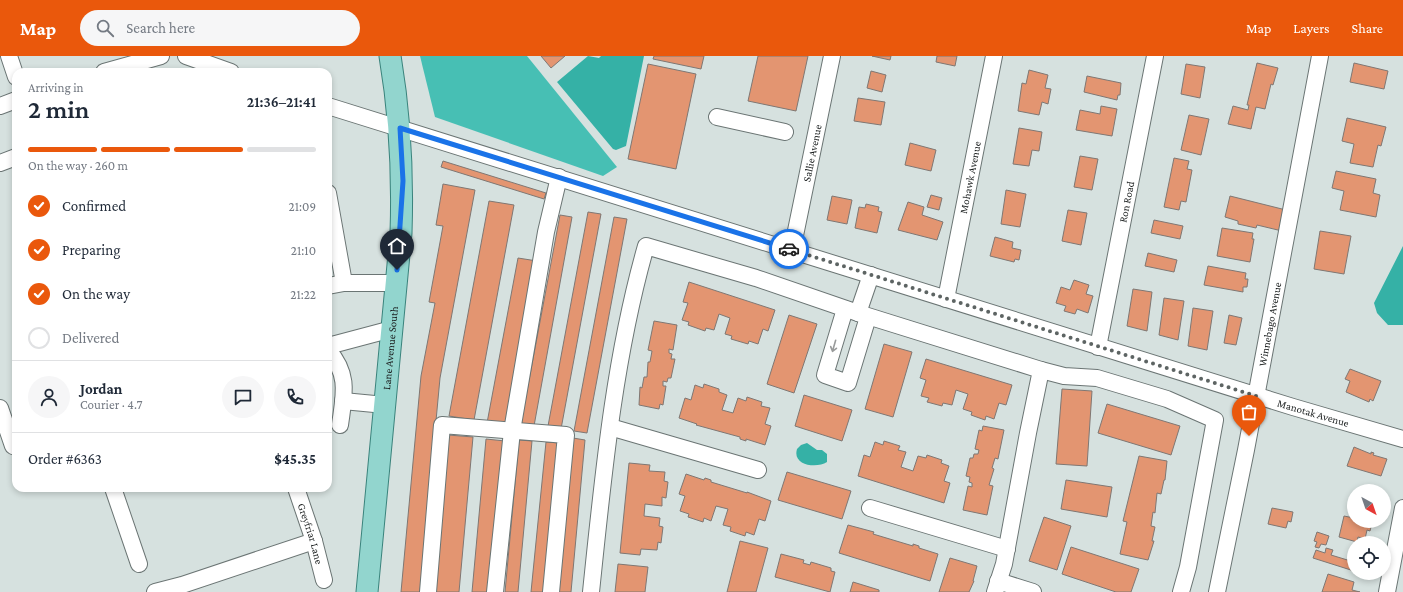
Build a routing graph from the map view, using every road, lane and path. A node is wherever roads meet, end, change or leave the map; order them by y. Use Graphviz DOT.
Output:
graph roads {
  1 [pos="9,56"];
  2 [pos="161,56"];
  3 [pos="186,56"];
  4 [pos="390,56"];
  5 [pos="832,56"];
  6 [pos="994,56"];
  7 [pos="1156,56"];
  8 [pos="1320,56"];
  9 [pos="13,68"];
  10 [pos="118,68"];
  11 [pos="220,68"];
  12 [pos="12,102"];
  13 [pos="0,106"];
  14 [pos="332,107"];
  15 [pos="716,117"];
  16 [pos="400,128"];
  17 [pos="785,132"];
  18 [pos="12,158"];
  19 [pos="0,163"];
  20 [pos="559,177"];
  21 [pos="332,216"];
  22 [pos="792,250"];
  23 [pos="871,275"];
  24 [pos="344,283"];
  25 [pos="396,283"];
  26 [pos="332,285"];
  27 [pos="946,299"];
  28 [pos="857,313"];
  29 [pos="392,329"];
  30 [pos="332,345"];
  31 [pos="1098,347"];
  32 [pos="332,355"];
  33 [pos="1041,370"];
  34 [pos="1256,396"];
  35 [pos="343,401"];
  36 [pos="385,405"];
  37 [pos="0,408"];
  38 [pos="340,425"];
  39 [pos="610,427"];
  40 [pos="512,431"];
  41 [pos="1403,439"];
  42 [pos="10,447"];
  43 [pos="758,470"];
  44 [pos="113,492"];
  45 [pos="297,492"];
  46 [pos="870,508"];
  47 [pos="1403,508"];
  48 [pos="314,542"];
  49 [pos="1007,549"];
  50 [pos="139,564"];
  51 [pos="324,580"];
  52 [pos="996,586"];
  53 [pos="155,592"];
  54 [pos="367,592"];
  55 [pos="428,592"];
  56 [pos="495,592"];
  57 [pos="551,592"];
  58 [pos="591,592"];
  59 [pos="1033,592"];
  60 [pos="1181,592"];
  61 [pos="1216,592"];
  62 [pos="1387,592"];
  1 -- 9 [label="street"];
  2 -- 10 [label="street"];
  3 -- 11 [label="street"];
  4 -- 16 [label="main road, Lane Avenue South"];
  5 -- 22 [label="street, Sallie Avenue"];
  6 -- 27 [label="street, Mohawk Avenue"];
  7 -- 31 [label="street, Ron Road"];
  8 -- 34 [label="street, Winnebago Avenue"];
  12 -- 13 [label="street"];
  14 -- 16 [label="street, Manotak Avenue"];
  15 -- 17 [label="street"];
  16 -- 20 [label="street, Manotak Avenue"];
  16 -- 25 [label="main road, Lane Avenue South"];
  18 -- 19 [label="street"];
  20 -- 22 [label="street, Manotak Avenue"];
  20 -- 40 [label="street"];
  21 -- 24 [label="street"];
  22 -- 23 [label="street, Manotak Avenue"];
  23 -- 27 [label="street, Manotak Avenue"];
  23 -- 28 [label="street"];
  24 -- 25 [label="street"];
  24 -- 26 [label="street"];
  25 -- 29 [label="main road, Lane Avenue South"];
  27 -- 31 [label="street, Manotak Avenue"];
  28 -- 33 [label="street"];
  28 -- 39 [label="street"];
  29 -- 30 [label="street"];
  29 -- 36 [label="main road, Lane Avenue South"];
  31 -- 34 [label="street, Manotak Avenue"];
  32 -- 35 [label="street"];
  33 -- 49 [label="street"];
  33 -- 60 [label="street"];
  34 -- 41 [label="street, Manotak Avenue"];
  34 -- 61 [label="street, Winnebago Avenue"];
  35 -- 36 [label="street"];
  35 -- 38 [label="street"];
  36 -- 54 [label="main road, Lane Avenue South"];
  37 -- 42 [label="street"];
  39 -- 43 [label="street"];
  39 -- 58 [label="street"];
  40 -- 55 [label="street"];
  40 -- 56 [label="street"];
  40 -- 57 [label="street"];
  44 -- 50 [label="street"];
  45 -- 48 [label="street, Greyfriar Lane"];
  46 -- 49 [label="street"];
  47 -- 62 [label="street"];
  48 -- 51 [label="street, Greyfriar Lane"];
  48 -- 53 [label="street"];
  49 -- 52 [label="street"];
  52 -- 59 [label="street"];
}
